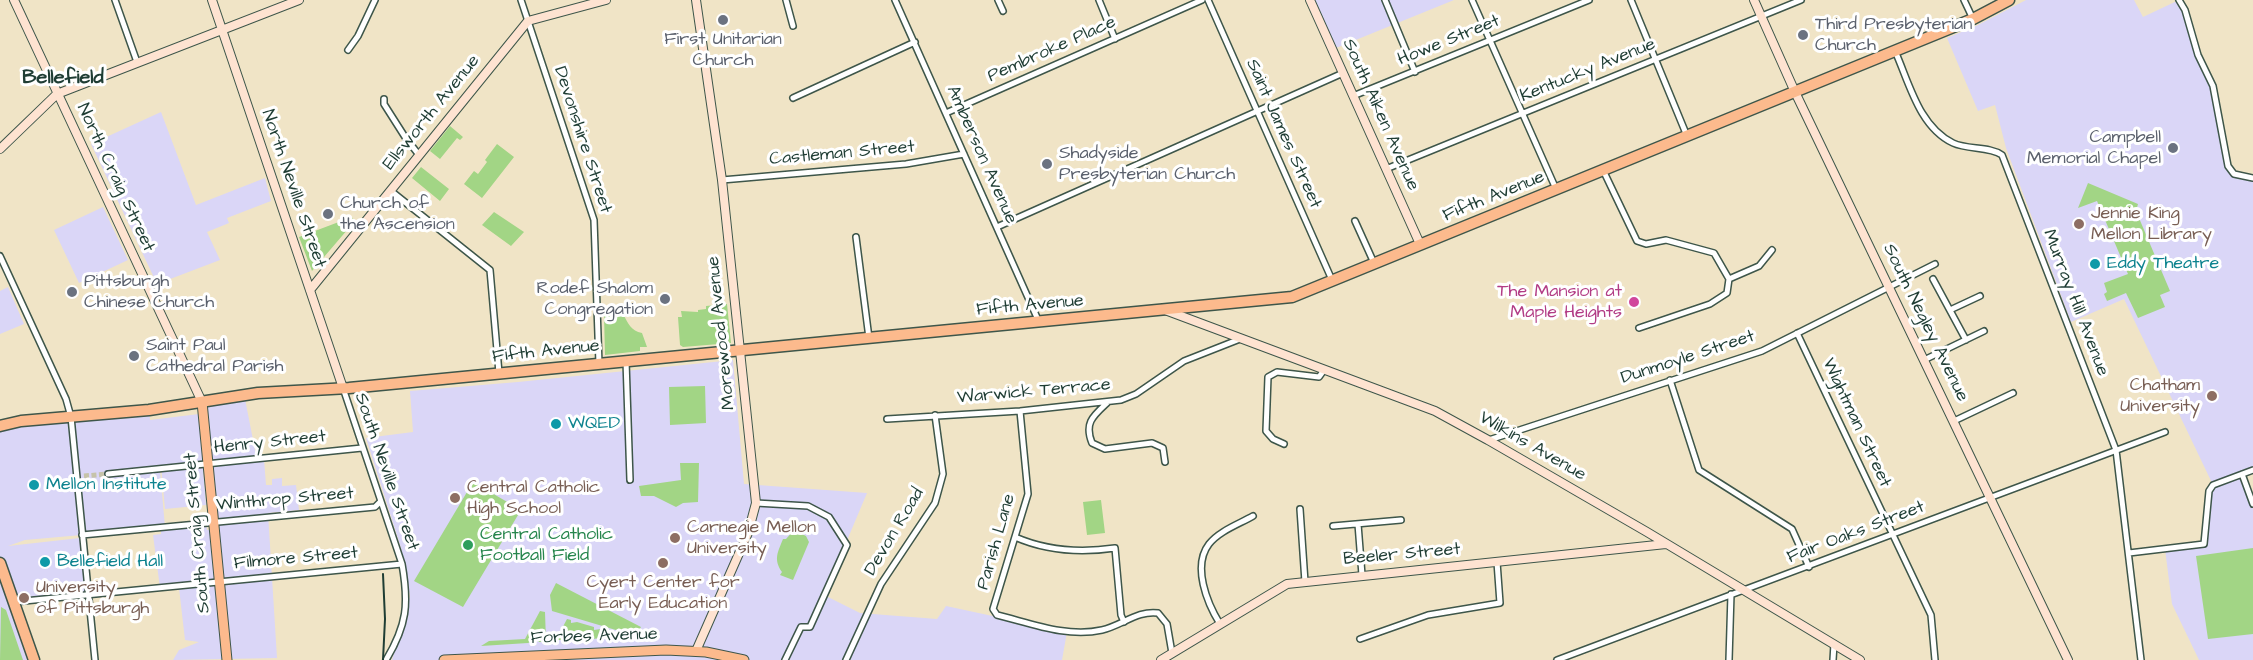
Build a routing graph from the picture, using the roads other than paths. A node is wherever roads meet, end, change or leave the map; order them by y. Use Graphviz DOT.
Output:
graph roads {
  1 [pos="14,0"];
  2 [pos="114,0"];
  3 [pos="212,0"];
  4 [pos="299,0"];
  5 [pos="375,0"];
  6 [pos="521,0"];
  7 [pos="606,0"];
  8 [pos="696,0"];
  9 [pos="786,0"];
  10 [pos="895,0"];
  11 [pos="998,0"];
  12 [pos="1099,0"];
  13 [pos="1202,0"];
  14 [pos="1208,0"];
  15 [pos="1384,0"];
  16 [pos="1473,0"];
  17 [pos="1589,0"];
  18 [pos="1631,0"];
  19 [pos="1754,0"];
  20 [pos="1801,0"];
  21 [pos="1964,0"];
  22 [pos="2009,0"];
  23 [pos="2179,0"];
  24 [pos="1314,1"];
  25 [pos="1003,11"];
  26 [pos="1761,16"];
  27 [pos="1972,19"];
  28 [pos="528,21"];
  29 [pos="793,26"];
  30 [pos="222,30"];
  31 [pos="1115,39"];
  32 [pos="1491,40"];
  33 [pos="915,42"];
  34 [pos="348,50"];
  35 [pos="1895,51"];
  36 [pos="1655,60"];
  37 [pos="137,63"];
  38 [pos="1415,72"];
  39 [pos="1343,73"];
  40 [pos="1795,92"];
  41 [pos="57,94"];
  42 [pos="1353,96"];
  43 [pos="793,98"];
  44 [pos="384,99"];
  45 [pos="1257,111"];
  46 [pos="946,114"];
  47 [pos="1523,114"];
  48 [pos="1687,136"];
  49 [pos="0,149"];
  50 [pos="964,154"];
  51 [pos="419,155"];
  52 [pos="1386,169"];
  53 [pos="1603,171"];
  54 [pos="2253,178"];
  55 [pos="722,180"];
  56 [pos="1556,189"];
  57 [pos="391,191"];
  58 [pos="1355,221"];
  59 [pos="997,227"];
  60 [pos="856,237"];
  61 [pos="1420,244"];
  62 [pos="1772,250"];
  63 [pos="0,256"];
  64 [pos="1374,263"];
  65 [pos="1935,264"];
  66 [pos="1729,279"];
  67 [pos="1934,279"];
  68 [pos="1332,280"];
  69 [pos="1888,286"];
  70 [pos="310,290"];
  71 [pos="1980,296"];
  72 [pos="1165,310"];
  73 [pos="1950,310"];
  74 [pos="1039,322"];
  75 [pos="1639,328"];
  76 [pos="1984,331"];
  77 [pos="1797,333"];
  78 [pos="869,338"];
  79 [pos="1240,339"];
  80 [pos="1966,340"];
  81 [pos="740,350"];
  82 [pos="1924,360"];
  83 [pos="626,361"];
  84 [pos="599,364"];
  85 [pos="1324,370"];
  86 [pos="499,373"];
  87 [pos="1670,380"];
  88 [pos="342,388"];
  89 [pos="2013,393"];
  90 [pos="202,402"];
  91 [pos="1108,402"];
  92 [pos="1020,411"];
  93 [pos="935,415"];
  94 [pos="71,417"];
  95 [pos="888,419"];
  96 [pos="1954,421"];
  97 [pos="0,426"];
  98 [pos="2165,432"];
  99 [pos="1488,440"];
  100 [pos="1284,444"];
  101 [pos="362,448"];
  102 [pos="2115,450"];
  103 [pos="1165,462"];
  104 [pos="208,464"];
  105 [pos="2253,470"];
  106 [pos="108,474"];
  107 [pos="2242,474"];
  108 [pos="84,476"];
  109 [pos="76,478"];
  110 [pos="630,480"];
  111 [pos="1990,497"];
  112 [pos="380,502"];
  113 [pos="756,503"];
  114 [pos="2253,504"];
  115 [pos="1300,509"];
  116 [pos="1252,516"];
  117 [pos="1401,520"];
  118 [pos="214,522"];
  119 [pos="1358,524"];
  120 [pos="1333,526"];
  121 [pos="82,536"];
  122 [pos="1893,536"];
  123 [pos="1015,537"];
  124 [pos="1666,544"];
  125 [pos="2128,553"];
  126 [pos="1497,562"];
  127 [pos="0,563"];
  128 [pos="402,564"];
  129 [pos="1809,567"];
  130 [pos="1362,575"];
  131 [pos="219,581"];
  132 [pos="1305,582"];
  133 [pos="1744,590"];
  134 [pos="88,594"];
  135 [pos="1731,594"];
  136 [pos="14,602"];
  137 [pos="1124,622"];
  138 [pos="1220,624"];
  139 [pos="1360,639"];
  140 [pos="1834,644"];
  141 [pos="696,651"];
  142 [pos="1172,653"];
  143 [pos="1569,658"];
  144 [pos="34,660"];
  145 [pos="95,660"];
  146 [pos="227,660"];
  147 [pos="386,660"];
  148 [pos="444,660"];
  149 [pos="744,660"];
  150 [pos="785,660"];
  151 [pos="846,660"];
  152 [pos="1161,660"];
  153 [pos="1557,660"];
  154 [pos="1729,660"];
  155 [pos="1833,660"];
  156 [pos="1860,660"];
  157 [pos="1935,660"];
  158 [pos="2068,660"];
  159 [pos="2141,660"];
  1 -- 41 [label="street, North Craig Street"];
  2 -- 37 [label="street"];
  3 -- 30 [label="street, North Neville Street"];
  4 -- 30 [label="street"];
  5 -- 34 [label="street"];
  6 -- 28 [label="street, Devonshire Street"];
  7 -- 28 [label="street"];
  8 -- 55 [label="street, Morewood Avenue"];
  9 -- 29 [label="street"];
  10 -- 33 [label="street, Amberson Avenue"];
  11 -- 25 [label="street"];
  12 -- 31 [label="street"];
  13 -- 31 [label="street, Pembroke Place"];
  14 -- 45 [label="street, Saint James Street"];
  15 -- 38 [label="street"];
  16 -- 32 [label="street"];
  17 -- 32 [label="street, Howe Street"];
  18 -- 36 [label="street"];
  19 -- 26 [label="street, South Negley Avenue"];
  20 -- 26 [label="street, Kentucky Avenue"];
  21 -- 27 [label="street"];
  22 -- 27 [label="highway, Fifth Avenue"];
  23 -- 54 [label="street"];
  24 -- 39 [label="street, South Aiken Avenue"];
  26 -- 36 [label="street, Kentucky Avenue"];
  26 -- 40 [label="street, South Negley Avenue"];
  27 -- 35 [label="highway, Fifth Avenue"];
  28 -- 51 [label="street, Ellsworth Avenue"];
  28 -- 84 [label="street, Devonshire Street"];
  30 -- 37 [label="street"];
  30 -- 70 [label="street, North Neville Street"];
  31 -- 46 [label="street, Pembroke Place"];
  32 -- 38 [label="street, Howe Street"];
  32 -- 47 [label="street"];
  33 -- 43 [label="street"];
  33 -- 46 [label="street, Amberson Avenue"];
  35 -- 40 [label="highway, Fifth Avenue"];
  35 -- 102 [label="street, Murray Hill Avenue"];
  36 -- 47 [label="street, Kentucky Avenue"];
  36 -- 48 [label="street"];
  37 -- 41 [label="street"];
  38 -- 42 [label="street, Howe Street"];
  39 -- 42 [label="street, South Aiken Avenue"];
  39 -- 45 [label="street"];
  40 -- 48 [label="highway, Fifth Avenue"];
  40 -- 69 [label="street, South Negley Avenue"];
  41 -- 49 [label="street"];
  41 -- 90 [label="street, North Craig Street"];
  42 -- 52 [label="street, South Aiken Avenue"];
  44 -- 51 [label="street"];
  45 -- 59 [label="street"];
  45 -- 68 [label="street, Saint James Street"];
  46 -- 50 [label="street, Amberson Avenue"];
  47 -- 52 [label="street, Kentucky Avenue"];
  47 -- 56 [label="street"];
  48 -- 53 [label="highway, Fifth Avenue"];
  50 -- 55 [label="street, Castleman Street"];
  50 -- 59 [label="street, Amberson Avenue"];
  51 -- 57 [label="street, Ellsworth Avenue"];
  52 -- 61 [label="street, South Aiken Avenue"];
  53 -- 56 [label="highway, Fifth Avenue"];
  53 -- 66 [label="street"];
  55 -- 81 [label="street, Morewood Avenue"];
  56 -- 61 [label="highway, Fifth Avenue"];
  57 -- 70 [label="street, Ellsworth Avenue"];
  57 -- 86 [label="street"];
  58 -- 64 [label="street"];
  59 -- 74 [label="street, Amberson Avenue"];
  60 -- 78 [label="street"];
  61 -- 64 [label="highway, Fifth Avenue"];
  62 -- 66 [label="street"];
  63 -- 94 [label="street"];
  64 -- 68 [label="highway, Fifth Avenue"];
  65 -- 69 [label="street, Dunmoyle Street"];
  66 -- 75 [label="street"];
  67 -- 73 [label="street"];
  68 -- 72 [label="highway, Fifth Avenue"];
  69 -- 77 [label="street, Dunmoyle Street"];
  69 -- 82 [label="street, South Negley Avenue"];
  70 -- 88 [label="street, North Neville Street"];
  71 -- 73 [label="street"];
  72 -- 74 [label="highway, Fifth Avenue"];
  72 -- 79 [label="street, Wilkins Avenue"];
  73 -- 80 [label="street"];
  74 -- 78 [label="highway, Fifth Avenue"];
  76 -- 80 [label="street"];
  77 -- 87 [label="street, Dunmoyle Street"];
  77 -- 122 [label="street, Wightman Street"];
  78 -- 81 [label="highway, Fifth Avenue"];
  79 -- 85 [label="street, Wilkins Avenue"];
  79 -- 91 [label="street, Warwick Terrace"];
  80 -- 82 [label="street"];
  81 -- 83 [label="highway, Fifth Avenue"];
  81 -- 113 [label="street, Morewood Avenue"];
  82 -- 96 [label="street, South Negley Avenue"];
  83 -- 84 [label="highway, Fifth Avenue"];
  83 -- 110 [label="street"];
  84 -- 86 [label="highway, Fifth Avenue"];
  85 -- 99 [label="street, Wilkins Avenue"];
  85 -- 100 [label="street"];
  86 -- 88 [label="highway, Fifth Avenue"];
  87 -- 99 [label="street, Dunmoyle Street"];
  87 -- 129 [label="street"];
  88 -- 90 [label="highway, Fifth Avenue"];
  88 -- 101 [label="street, South Neville Street"];
  89 -- 96 [label="street"];
  90 -- 94 [label="highway, Fifth Avenue"];
  90 -- 104 [label="main road, South Craig Street"];
  91 -- 92 [label="street, Warwick Terrace"];
  91 -- 103 [label="street"];
  92 -- 93 [label="street, Warwick Terrace"];
  92 -- 123 [label="street, Parish Lane"];
  93 -- 95 [label="street, Warwick Terrace"];
  93 -- 151 [label="street, Devon Road"];
  94 -- 97 [label="highway, Fifth Avenue"];
  94 -- 109 [label="street"];
  96 -- 111 [label="street, South Negley Avenue"];
  98 -- 102 [label="street, Fair Oaks Street"];
  99 -- 124 [label="street, Wilkins Avenue"];
  101 -- 104 [label="street, Henry Street"];
  101 -- 112 [label="street, South Neville Street"];
  102 -- 111 [label="street, Fair Oaks Street"];
  102 -- 125 [label="street, Murray Hill Avenue"];
  104 -- 106 [label="street, Henry Street"];
  104 -- 118 [label="main road, South Craig Street"];
  105 -- 107 [label="street"];
  107 -- 114 [label="street"];
  107 -- 125 [label="street"];
  108 -- 109 [label="street"];
  109 -- 121 [label="street"];
  111 -- 122 [label="street, Fair Oaks Street"];
  111 -- 158 [label="street, South Negley Avenue"];
  112 -- 118 [label="street, Winthrop Street"];
  112 -- 128 [label="street, South Neville Street"];
  113 -- 141 [label="street, Morewood Avenue"];
  113 -- 150 [label="street"];
  115 -- 132 [label="street"];
  116 -- 138 [label="street"];
  117 -- 119 [label="street"];
  118 -- 121 [label="street, Winthrop Street"];
  118 -- 131 [label="main road, South Craig Street"];
  119 -- 120 [label="street"];
  119 -- 130 [label="street"];
  121 -- 134 [label="street"];
  122 -- 129 [label="street, Fair Oaks Street"];
  122 -- 157 [label="street, Wightman Street"];
  123 -- 137 [label="street"];
  123 -- 137 [label="street, Parish Lane"];
  124 -- 126 [label="street, Beeler Street"];
  124 -- 133 [label="street, Wilkins Avenue"];
  125 -- 159 [label="street, Murray Hill Avenue"];
  126 -- 130 [label="street, Beeler Street"];
  126 -- 139 [label="street"];
  127 -- 136 [label="highway"];
  128 -- 131 [label="street, Filmore Street"];
  128 -- 147 [label="street, South Neville Street"];
  129 -- 133 [label="street, Fair Oaks Street"];
  130 -- 132 [label="street, Beeler Street"];
  131 -- 134 [label="street, Filmore Street"];
  131 -- 146 [label="main road, South Craig Street"];
  132 -- 138 [label="street, Beeler Street"];
  133 -- 135 [label="street, Fair Oaks Street"];
  133 -- 140 [label="street, Wilkins Avenue"];
  134 -- 136 [label="street, Filmore Street"];
  134 -- 145 [label="street"];
  135 -- 143 [label="street, Fair Oaks Street"];
  135 -- 154 [label="street"];
  136 -- 144 [label="highway"];
  137 -- 142 [label="street"];
  138 -- 142 [label="street, Beeler Street"];
  140 -- 155 [label="street"];
  140 -- 156 [label="street, Wilkins Avenue"];
  141 -- 148 [label="main road, Forbes Avenue"];
  141 -- 149 [label="main road, Forbes Avenue"];
  142 -- 152 [label="street, Beeler Street"];
  143 -- 153 [label="street, Fair Oaks Street"];
}
